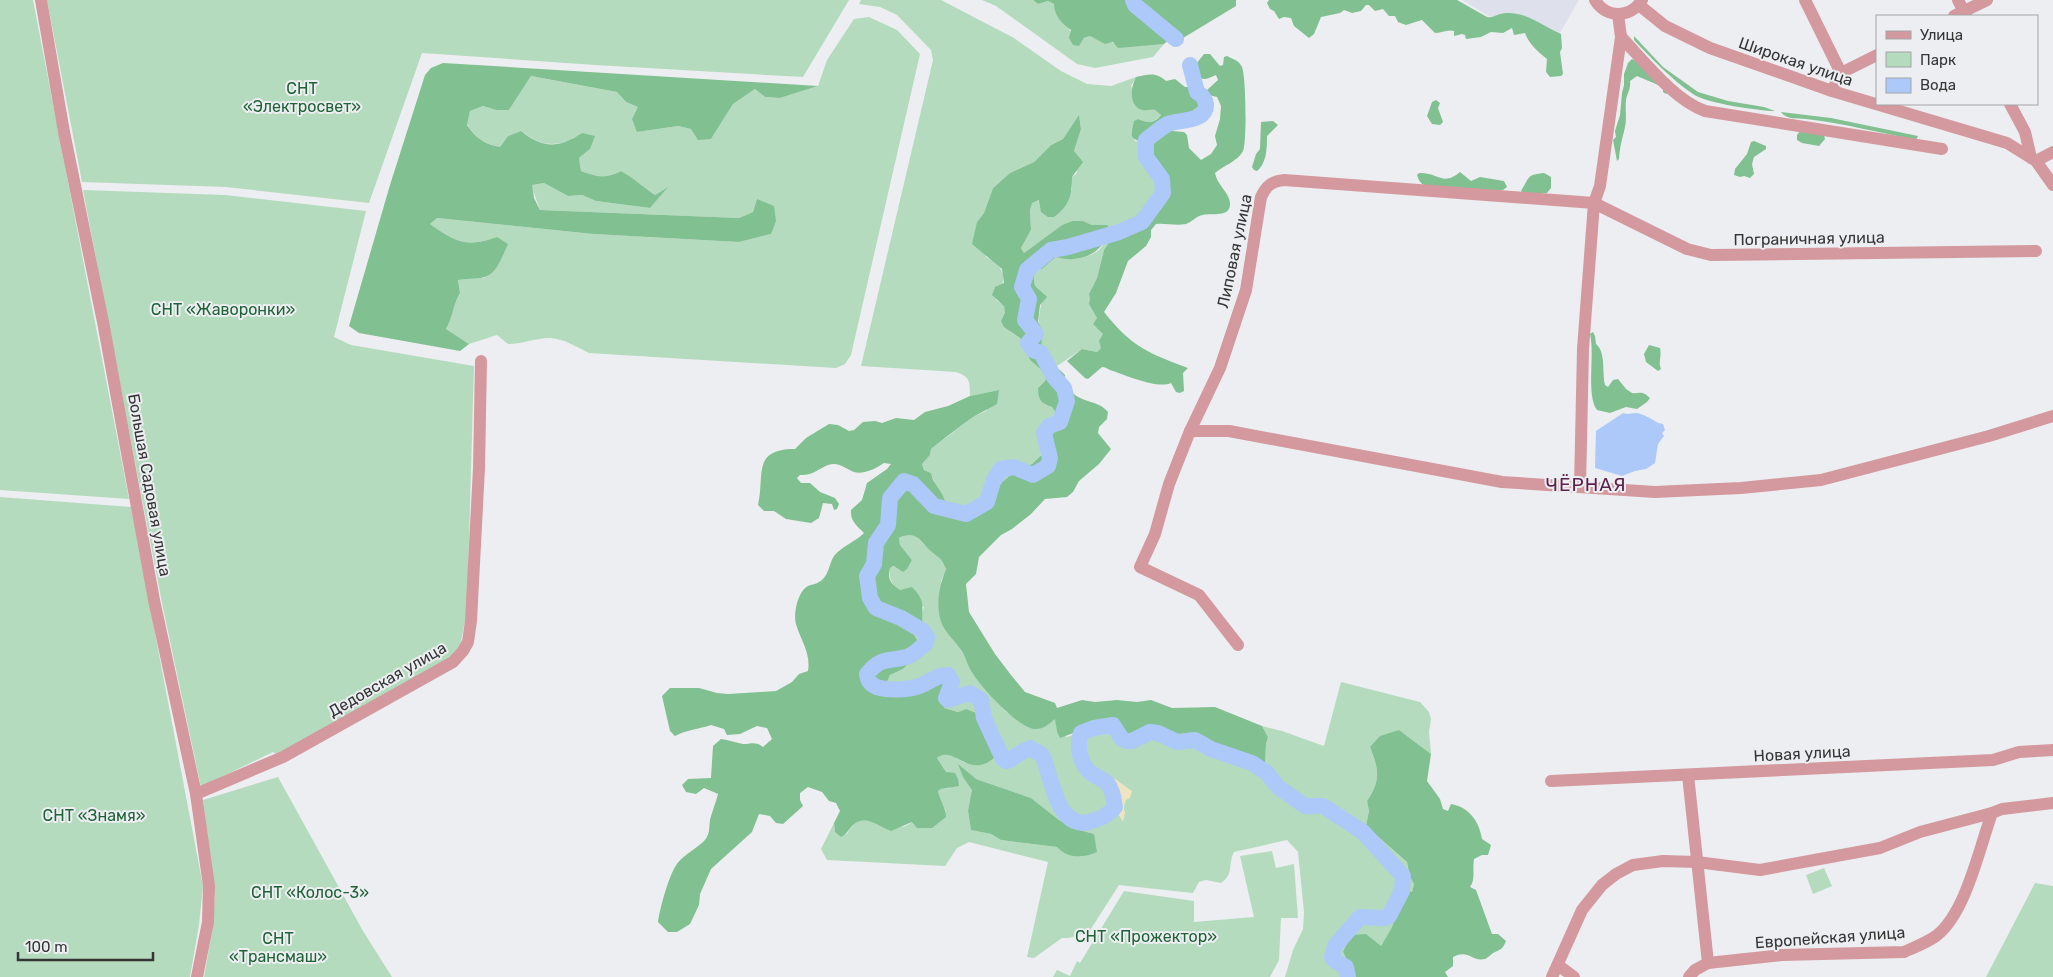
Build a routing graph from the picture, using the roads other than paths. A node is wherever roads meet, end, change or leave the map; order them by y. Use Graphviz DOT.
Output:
graph roads {
  1 [pos="41,0"];
  2 [pos="1596,0"];
  3 [pos="1804,0"];
  4 [pos="1987,0"];
  5 [pos="1640,2"];
  6 [pos="1961,11"];
  7 [pos="1618,14"];
  8 [pos="1621,37"];
  9 [pos="1876,56"];
  10 [pos="1841,73"];
  11 [pos="1832,91"];
  12 [pos="1876,104"];
  13 [pos="1879,105"];
  14 [pos="2011,105"];
  15 [pos="1942,149"];
  16 [pos="2053,152"];
  17 [pos="2033,159"];
  18 [pos="2053,185"];
  19 [pos="1594,202"];
  20 [pos="2036,251"];
  21 [pos="481,361"];
  22 [pos="2053,416"];
  23 [pos="1190,431"];
  24 [pos="1580,487"];
  25 [pos="1238,645"];
  26 [pos="2053,750"];
  27 [pos="1688,775"];
  28 [pos="1551,781"];
  29 [pos="196,794"];
  30 [pos="2053,802"];
  31 [pos="1992,814"];
  32 [pos="1697,862"];
  33 [pos="1708,963"];
  34 [pos="1558,965"];
  35 [pos="198,977"];
  36 [pos="1552,977"];
  37 [pos="1574,977"];
  38 [pos="1689,977"];
  1 -- 29 [label="street, Большая Садовая улица"];
  2 -- 7 [label="street"];
  3 -- 10 [label="street"];
  4 -- 6 [label="street"];
  5 -- 7 [label="street"];
  5 -- 11 [label="street, Широкая улица"];
  7 -- 8 [label="street"];
  8 -- 15 [label="street"];
  8 -- 19 [label="street"];
  9 -- 10 [label="street"];
  10 -- 11 [label="street"];
  11 -- 12 [label="street, Широкая улица"];
  13 -- 17 [label="street, Широкая улица"];
  14 -- 17 [label="street"];
  16 -- 17 [label="street"];
  17 -- 18 [label="street, Широкая улица"];
  19 -- 20 [label="street, Пограничная улица"];
  19 -- 23 [label="street, Липовая улица"];
  19 -- 24 [label="street"];
  21 -- 29 [label="street, Дедовская улица"];
  22 -- 24 [label="street"];
  23 -- 24 [label="street"];
  23 -- 25 [label="street, Липовая улица"];
  26 -- 27 [label="street, Новая улица"];
  27 -- 28 [label="street, Новая улица"];
  27 -- 32 [label="street"];
  29 -- 35 [label="street, Большая Садовая улица"];
  30 -- 31 [label="street"];
  31 -- 32 [label="street"];
  31 -- 33 [label="street, Европейская улица"];
  32 -- 33 [label="street"];
  32 -- 34 [label="street"];
  33 -- 38 [label="street"];
  34 -- 36 [label="street"];
  34 -- 37 [label="street"];
}
